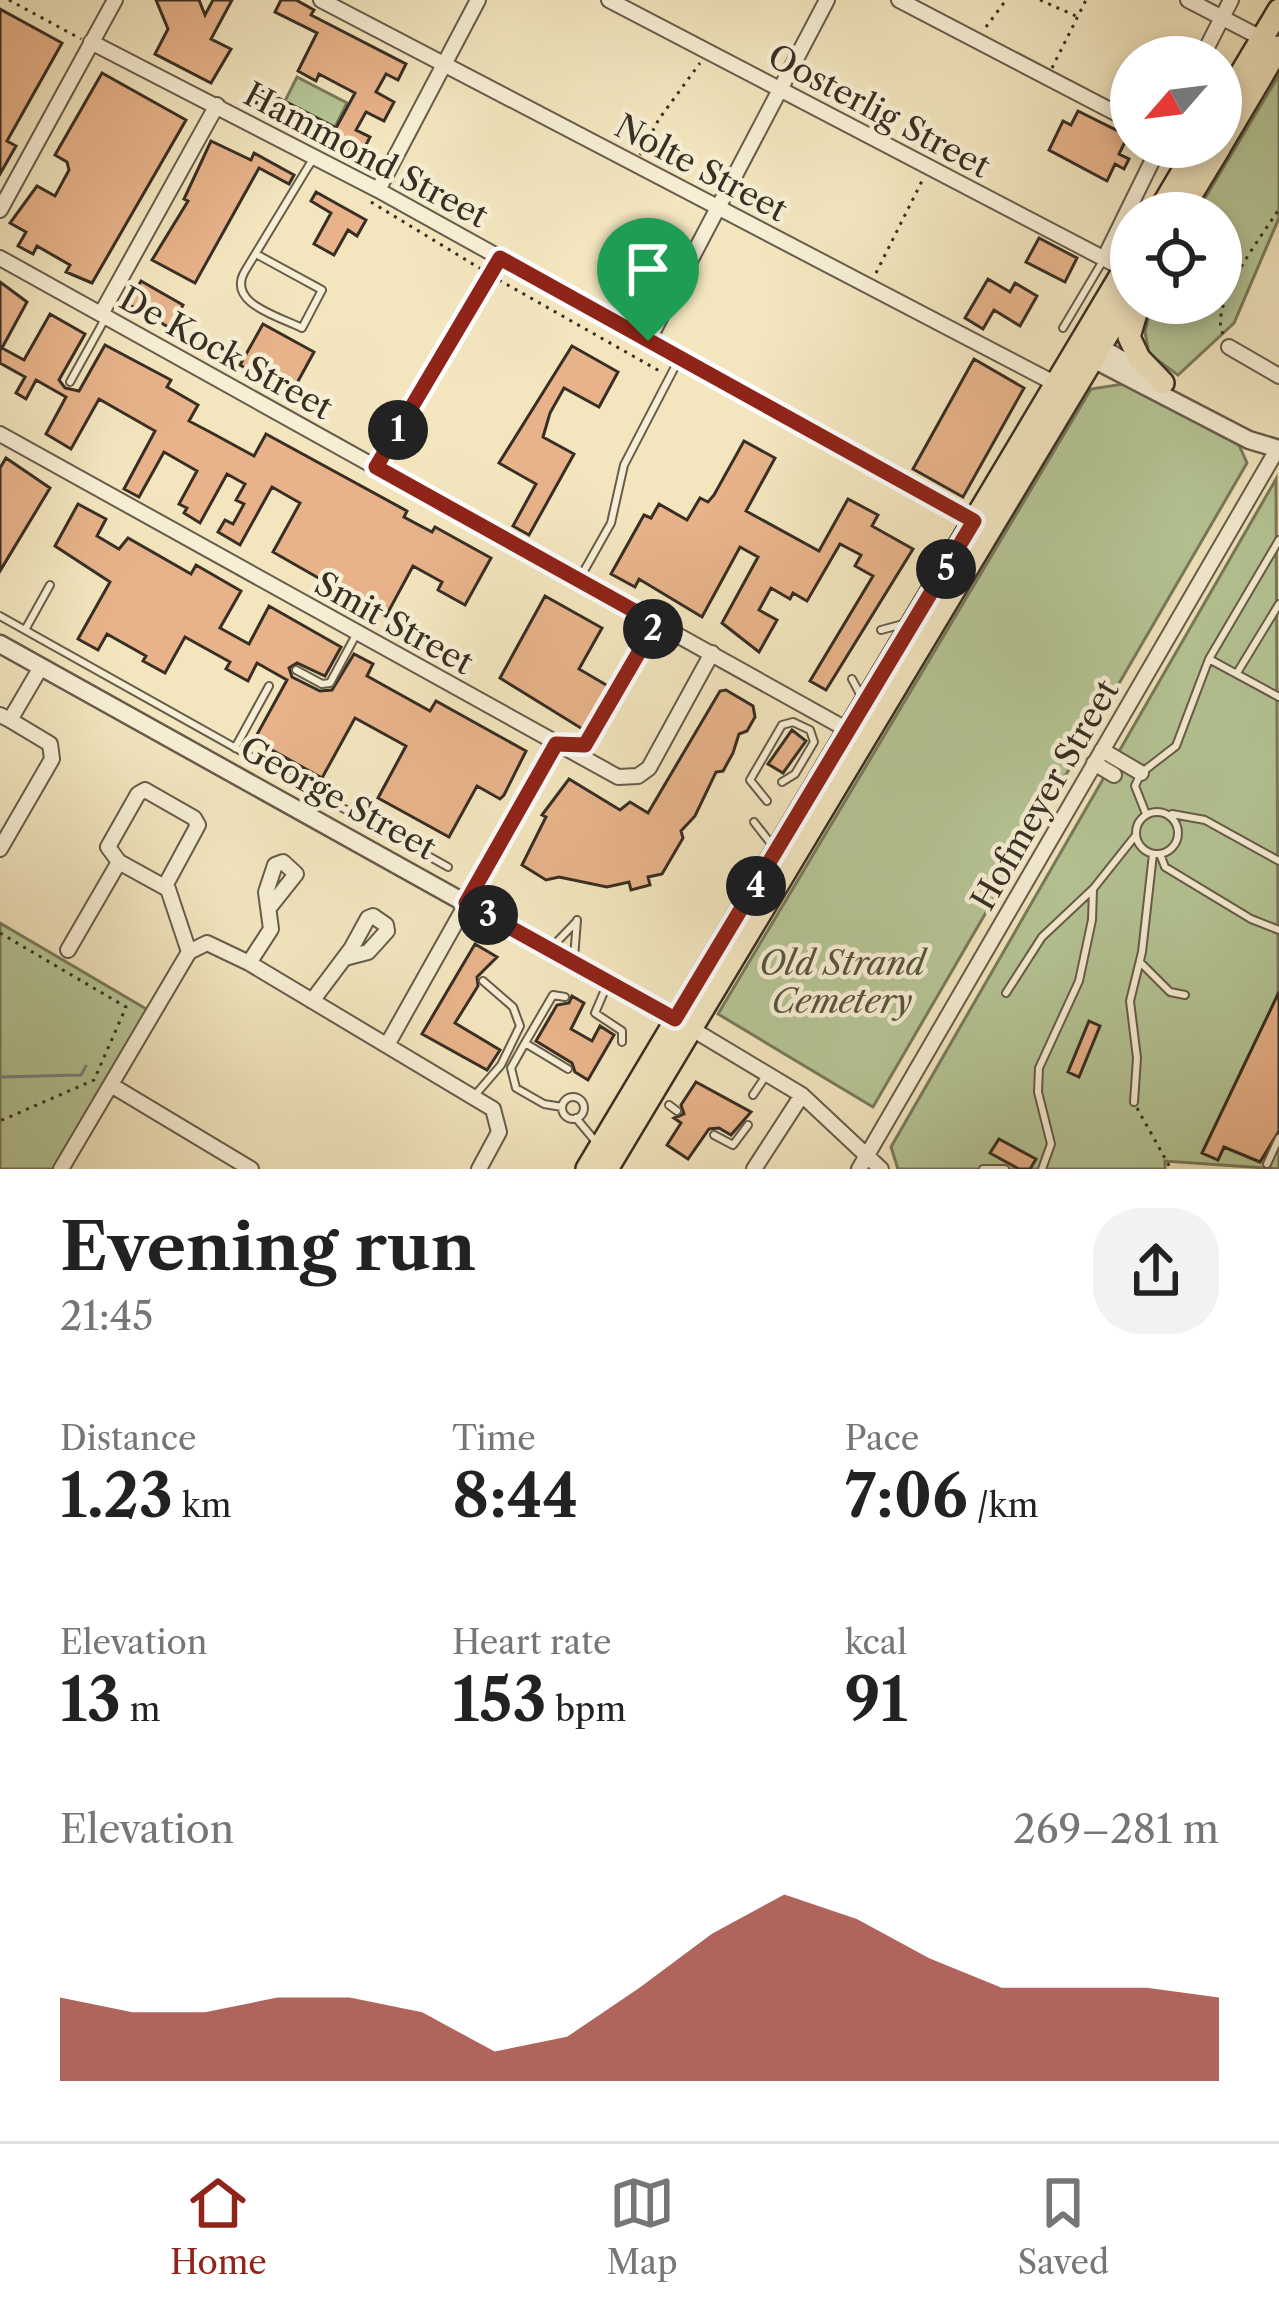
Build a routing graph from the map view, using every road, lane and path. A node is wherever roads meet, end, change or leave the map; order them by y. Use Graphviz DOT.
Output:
graph roads {
  1 [pos="9,0"];
  2 [pos="115,0"];
  3 [pos="321,0"];
  4 [pos="478,0"];
  5 [pos="609,0"];
  6 [pos="827,0"];
  7 [pos="899,0"];
  8 [pos="1006,0"];
  9 [pos="1040,0"];
  10 [pos="1086,0"];
  11 [pos="1188,0"];
  12 [pos="1231,0"];
  13 [pos="1279,10"];
  14 [pos="1077,17"];
  15 [pos="1222,18"];
  16 [pos="1213,36"];
  17 [pos="976,40"];
  18 [pos="92,43"];
  19 [pos="1270,43"];
  20 [pos="708,52"];
  21 [pos="445,65"];
  22 [pos="1047,77"];
  23 [pos="1242,80"];
  24 [pos="1242,88"];
  25 [pos="780,89"];
  26 [pos="217,105"];
  27 [pos="1110,110"];
  28 [pos="314,158"];
  29 [pos="635,164"];
  30 [pos="929,167"];
  31 [pos="5,188"];
  32 [pos="378,190"];
  33 [pos="362,197"];
  34 [pos="718,208"];
  35 [pos="1279,209"];
  36 [pos="0,210"];
  37 [pos="256,254"];
  38 [pos="1110,257"];
  39 [pos="0,258"];
  40 [pos="500,258"];
  41 [pos="490,274"];
  42 [pos="1110,284"];
  43 [pos="869,286"];
  44 [pos="103,316"];
  45 [pos="1110,316"];
  46 [pos="1133,324"];
  47 [pos="648,341"];
  48 [pos="1083,344"];
  49 [pos="1229,346"];
  50 [pos="679,359"];
  51 [pos="1279,376"];
  52 [pos="669,377"];
  53 [pos="70,382"];
  54 [pos="1162,383"];
  55 [pos="1055,384"];
  56 [pos="1,436"];
  57 [pos="1274,446"];
  58 [pos="376,467"];
  59 [pos="982,526"];
  60 [pos="1279,540"];
  61 [pos="579,580"];
  62 [pos="50,586"];
  63 [pos="1279,604"];
  64 [pos="0,616"];
  65 [pos="914,622"];
  66 [pos="656,623"];
  67 [pos="25,630"];
  68 [pos="881,630"];
  69 [pos="357,633"];
  70 [pos="0,644"];
  71 [pos="712,653"];
  72 [pos="1209,659"];
  73 [pos="41,667"];
  74 [pos="296,670"];
  75 [pos="1237,673"];
  76 [pos="852,679"];
  77 [pos="269,686"];
  78 [pos="1279,697"];
  79 [pos="156,704"];
  80 [pos="865,704"];
  81 [pos="5,718"];
  82 [pos="146,725"];
  83 [pos="858,736"];
  84 [pos="556,744"];
  85 [pos="585,745"];
  86 [pos="235,748"];
  87 [pos="1098,756"];
  88 [pos="1141,773"];
  89 [pos="1114,775"];
  90 [pos="782,782"];
  91 [pos="767,801"];
  92 [pos="1146,814"];
  93 [pos="1169,814"];
  94 [pos="754,822"];
  95 [pos="374,826"];
  96 [pos="1136,835"];
  97 [pos="363,846"];
  98 [pos="0,849"];
  99 [pos="775,854"];
  100 [pos="1156,854"];
  101 [pos="1279,861"];
  102 [pos="119,862"];
  103 [pos="448,868"];
  104 [pos="165,886"];
  105 [pos="1093,890"];
  106 [pos="466,903"];
  107 [pos="269,908"];
  108 [pos="1279,930"];
  109 [pos="0,933"];
  110 [pos="549,949"];
  111 [pos="68,950"];
  112 [pos="188,952"];
  113 [pos="345,958"];
  114 [pos="1140,962"];
  115 [pos="249,963"];
  116 [pos="574,963"];
  117 [pos="483,981"];
  118 [pos="608,982"];
  119 [pos="1006,993"];
  120 [pos="1184,995"];
  121 [pos="565,997"];
  122 [pos="312,1001"];
  123 [pos="684,1024"];
  124 [pos="622,1042"];
  125 [pos="525,1043"];
  126 [pos="387,1045"];
  127 [pos="568,1069"];
  128 [pos="769,1071"];
  129 [pos="111,1085"];
  130 [pos="753,1095"];
  131 [pos="802,1095"];
  132 [pos="474,1097"];
  133 [pos="1134,1102"];
  134 [pos="562,1107"];
  135 [pos="576,1118"];
  136 [pos="0,1121"];
  137 [pos="748,1125"];
  138 [pos="714,1135"];
  139 [pos="1279,1138"];
  140 [pos="863,1162"];
  141 [pos="596,1163"];
  142 [pos="1267,1163"];
  143 [pos="62,1169"];
  144 [pos="251,1169"];
  145 [pos="479,1169"];
  146 [pos="754,1169"];
  147 [pos="881,1169"];
  148 [pos="983,1169"];
  149 [pos="1005,1169"];
  150 [pos="1042,1169"];
  151 [pos="1171,1169"];
  1 -- 18 [label="path"];
  2 -- 18 [label="street"];
  3 -- 21 [label="street, Nolte Street"];
  4 -- 21 [label="street"];
  5 -- 20 [label="street, Oosterlig Street"];
  6 -- 25 [label="street"];
  7 -- 17 [label="street"];
  8 -- 17 [label="path"];
  9 -- 14 [label="path"];
  10 -- 14 [label="path"];
  11 -- 15 [label="street"];
  12 -- 15 [label="street"];
  13 -- 19 [label="main road"];
  14 -- 22 [label="path"];
  15 -- 16 [label="street"];
  15 -- 19 [label="street"];
  17 -- 22 [label="street"];
  18 -- 26 [label="street, Hammond Street"];
  18 -- 31 [label="street"];
  19 -- 23 [label="main road"];
  19 -- 24 [label="main road"];
  20 -- 25 [label="street, Oosterlig Street"];
  20 -- 29 [label="path"];
  21 -- 29 [label="street, Nolte Street"];
  21 -- 32 [label="street"];
  22 -- 27 [label="street"];
  25 -- 30 [label="street, Oosterlig Street"];
  25 -- 34 [label="street"];
  26 -- 28 [label="street, Hammond Street"];
  26 -- 44 [label="street"];
  28 -- 32 [label="street, Hammond Street"];
  28 -- 37 [label="lane"];
  29 -- 34 [label="street, Nolte Street"];
  30 -- 38 [label="street, Oosterlig Street"];
  30 -- 43 [label="path"];
  31 -- 36 [label="street"];
  32 -- 40 [label="street, Hammond Street"];
  33 -- 41 [label="path"];
  34 -- 43 [label="street, Nolte Street"];
  34 -- 47 [label="street"];
  35 -- 49 [label="path"];
  37 -- 37 [label="lane"];
  39 -- 44 [label="street, De Kock Street"];
  40 -- 41 [label="street"];
  40 -- 47 [label="street, Hammond Street"];
  41 -- 52 [label="path"];
  41 -- 58 [label="street"];
  42 -- 48 [label="main road"];
  43 -- 55 [label="street, Nolte Street"];
  44 -- 53 [label="lane"];
  44 -- 58 [label="street, De Kock Street"];
  45 -- 48 [label="main road"];
  46 -- 54 [label="main road"];
  47 -- 50 [label="street, Hammond Street"];
  48 -- 54 [label="street"];
  48 -- 55 [label="main road"];
  48 -- 57 [label="street"];
  48 -- 59 [label="main road"];
  49 -- 51 [label="street"];
  50 -- 52 [label="lane"];
  50 -- 59 [label="street, Hammond Street"];
  52 -- 61 [label="lane"];
  54 -- 57 [label="street"];
  55 -- 59 [label="main road"];
  56 -- 69 [label="street, Smit Street"];
  57 -- 87 [label="street, Hofmeyer Street"];
  58 -- 61 [label="street, De Kock Street"];
  59 -- 65 [label="main road"];
  59 -- 83 [label="main road"];
  60 -- 72 [label="lane"];
  61 -- 66 [label="street, De Kock Street"];
  62 -- 67 [label="lane"];
  63 -- 75 [label="lane"];
  64 -- 67 [label="lane, George Street"];
  65 -- 68 [label="lane"];
  65 -- 80 [label="main road"];
  66 -- 71 [label="street, De Kock Street"];
  66 -- 85 [label="path"];
  67 -- 79 [label="lane, George Street"];
  69 -- 74 [label="lane"];
  69 -- 84 [label="street, Smit Street"];
  70 -- 73 [label="street, George Street"];
  71 -- 83 [label="street, De Kock Street"];
  71 -- 84 [label="street, Smit Street"];
  72 -- 75 [label="lane"];
  72 -- 88 [label="lane"];
  73 -- 81 [label="street"];
  73 -- 82 [label="street, George Street"];
  75 -- 78 [label="lane"];
  76 -- 80 [label="lane"];
  77 -- 86 [label="lane"];
  79 -- 82 [label="lane"];
  79 -- 86 [label="lane, George Street"];
  80 -- 83 [label="main road"];
  81 -- 98 [label="street"];
  82 -- 97 [label="street, George Street"];
  83 -- 99 [label="main road"];
  83 -- 123 [label="main road"];
  84 -- 106 [label="street"];
  86 -- 95 [label="lane, George Street"];
  87 -- 88 [label="street"];
  87 -- 89 [label="street"];
  87 -- 140 [label="street, Hofmeyer Street"];
  88 -- 92 [label="lane"];
  90 -- 91 [label="lane"];
  92 -- 93 [label="lane"];
  92 -- 96 [label="lane"];
  93 -- 100 [label="lane"];
  93 -- 101 [label="lane"];
  94 -- 99 [label="lane"];
  95 -- 97 [label="lane"];
  95 -- 103 [label="lane, George Street"];
  96 -- 100 [label="lane"];
  96 -- 105 [label="lane"];
  97 -- 106 [label="street, George Street"];
  99 -- 123 [label="main road"];
  100 -- 108 [label="lane"];
  100 -- 114 [label="lane"];
  102 -- 104 [label="street"];
  102 -- 104 [label="street"];
  102 -- 111 [label="street"];
  104 -- 112 [label="street"];
  105 -- 119 [label="lane"];
  105 -- 150 [label="lane"];
  106 -- 110 [label="street, George Street"];
  106 -- 126 [label="street"];
  107 -- 107 [label="street"];
  107 -- 115 [label="street"];
  109 -- 136 [label="path"];
  110 -- 116 [label="street, George Street"];
  110 -- 116 [label="lane"];
  112 -- 115 [label="street"];
  112 -- 129 [label="street"];
  113 -- 113 [label="street"];
  113 -- 122 [label="street"];
  114 -- 120 [label="lane"];
  114 -- 133 [label="lane"];
  115 -- 122 [label="street"];
  116 -- 118 [label="street, George Street"];
  117 -- 132 [label="lane"];
  118 -- 123 [label="street, George Street"];
  118 -- 124 [label="lane"];
  121 -- 125 [label="lane"];
  122 -- 126 [label="street"];
  123 -- 128 [label="street, George Street"];
  123 -- 141 [label="main road"];
  125 -- 127 [label="lane"];
  125 -- 134 [label="lane"];
  126 -- 132 [label="street"];
  128 -- 130 [label="lane"];
  128 -- 131 [label="street, George Street"];
  129 -- 143 [label="street"];
  129 -- 144 [label="street"];
  131 -- 140 [label="street, George Street"];
  131 -- 146 [label="street"];
  132 -- 145 [label="street"];
  133 -- 151 [label="path"];
  134 -- 135 [label="lane"];
  134 -- 135 [label="lane"];
  135 -- 141 [label="lane"];
  137 -- 138 [label="lane"];
  139 -- 142 [label="lane"];
  140 -- 147 [label="street, George Street"];
  148 -- 149 [label="lane"];
}
